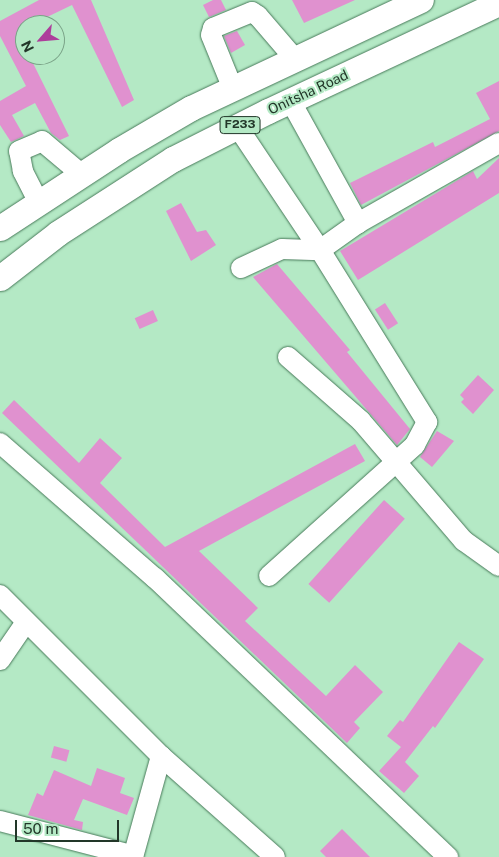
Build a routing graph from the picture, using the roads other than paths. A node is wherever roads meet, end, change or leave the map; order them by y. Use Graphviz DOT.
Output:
graph roads {
  1 [pos="421,0"];
  2 [pos="499,3"];
  3 [pos="295,60"];
  4 [pos="233,89"];
  5 [pos="290,100"];
  6 [pos="238,126"];
  7 [pos="499,144"];
  8 [pos="119,150"];
  9 [pos="81,174"];
  10 [pos="138,180"];
  11 [pos="38,201"];
  12 [pos="358,223"];
  13 [pos="0,228"];
  14 [pos="320,250"];
  15 [pos="241,268"];
  16 [pos="0,278"];
  17 [pos="288,357"];
  18 [pos="0,442"];
  19 [pos="393,462"];
  20 [pos="499,566"];
  21 [pos="270,576"];
  22 [pos="0,595"];
  23 [pos="26,622"];
  24 [pos="0,660"];
  25 [pos="161,756"];
  26 [pos="0,821"];
  27 [pos="134,857"];
  28 [pos="275,857"];
  29 [pos="448,857"];
  1 -- 3 [label="main road, F233"];
  2 -- 5 [label="main road, Onitsha Road / F233"];
  3 -- 4 [label="main road, F233"];
  3 -- 4 [label="street"];
  4 -- 8 [label="main road, F233"];
  5 -- 6 [label="main road, Onitsha Road / F233"];
  5 -- 12 [label="street"];
  6 -- 10 [label="main road, Onitsha Road / F233"];
  6 -- 14 [label="street"];
  7 -- 12 [label="street"];
  8 -- 9 [label="main road, F233"];
  8 -- 10 [label="main road"];
  9 -- 11 [label="main road, F233"];
  9 -- 11 [label="street"];
  10 -- 16 [label="main road, Onitsha Road / F233"];
  11 -- 13 [label="main road, F233"];
  12 -- 14 [label="street"];
  14 -- 15 [label="street"];
  14 -- 19 [label="street"];
  17 -- 19 [label="street"];
  18 -- 29 [label="street"];
  19 -- 20 [label="street"];
  19 -- 21 [label="street"];
  22 -- 23 [label="street"];
  23 -- 24 [label="street"];
  23 -- 25 [label="street"];
  25 -- 27 [label="street"];
  25 -- 28 [label="street"];
  26 -- 27 [label="street"];
}
